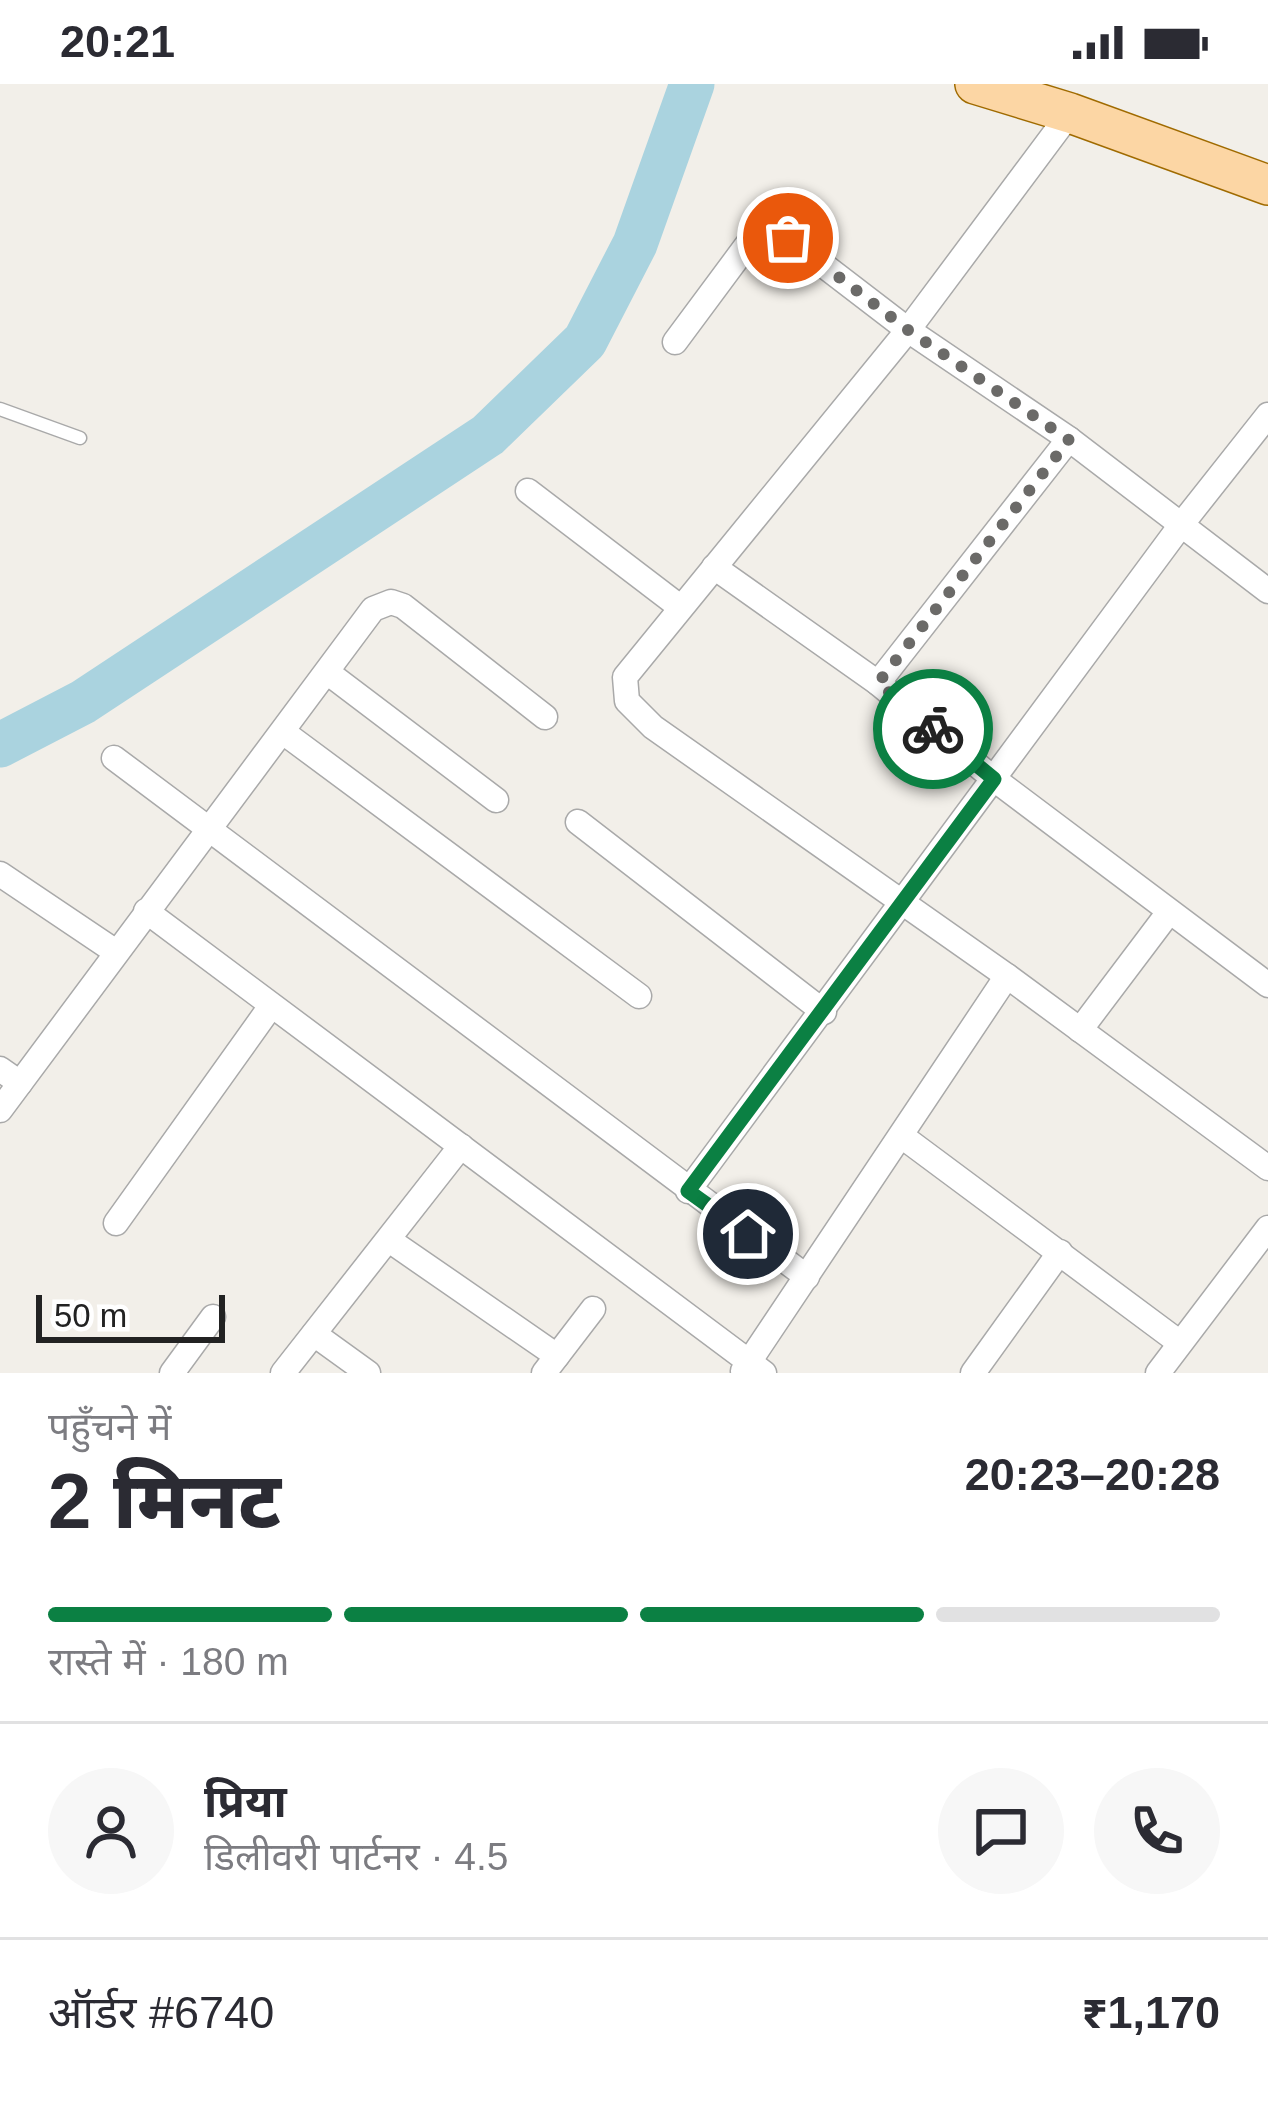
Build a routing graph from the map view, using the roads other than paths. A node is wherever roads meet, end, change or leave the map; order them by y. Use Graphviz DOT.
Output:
graph roads {
  1 [pos="975,84"];
  2 [pos="1067,99"];
  3 [pos="1268,158"];
  4 [pos="1268,185"];
  5 [pos="908,330"];
  6 [pos="675,342"];
  7 [pos="0,410"];
  8 [pos="1268,415"];
  9 [pos="80,438"];
  10 [pos="1069,440"];
  11 [pos="528,490"];
  12 [pos="1180,525"];
  13 [pos="713,567"];
  14 [pos="1268,591"];
  15 [pos="680,607"];
  16 [pos="327,672"];
  17 [pos="878,683"];
  18 [pos="545,717"];
  19 [pos="283,732"];
  20 [pos="114,758"];
  21 [pos="994,779"];
  22 [pos="496,800"];
  23 [pos="578,822"];
  24 [pos="210,828"];
  25 [pos="0,874"];
  26 [pos="901,904"];
  27 [pos="146,910"];
  28 [pos="1169,912"];
  29 [pos="116,952"];
  30 [pos="1007,976"];
  31 [pos="1268,985"];
  32 [pos="639,996"];
  33 [pos="271,1006"];
  34 [pos="824,1012"];
  35 [pos="1080,1030"];
  36 [pos="10,1076"];
  37 [pos="0,1110"];
  38 [pos="903,1137"];
  39 [pos="461,1146"];
  40 [pos="1268,1168"];
  41 [pos="688,1191"];
  42 [pos="116,1223"];
  43 [pos="1268,1228"];
  44 [pos="389,1240"];
  45 [pos="1060,1252"];
  46 [pos="807,1277"];
  47 [pos="592,1309"];
  48 [pos="213,1317"];
  49 [pos="314,1334"];
  50 [pos="1180,1343"];
  51 [pos="551,1365"];
  52 [pos="752,1369"];
  53 [pos="172,1373"];
  54 [pos="283,1373"];
  55 [pos="368,1373"];
  56 [pos="973,1373"];
  57 [pos="1158,1373"];
  1 -- 2 [label="main road"];
  2 -- 3 [label="main road"];
  2 -- 4 [label="main road"];
  2 -- 5 [label="street"];
  5 -- 6 [label="street"];
  5 -- 10 [label="street"];
  5 -- 13 [label="street"];
  7 -- 9 [label="lane"];
  8 -- 12 [label="street"];
  10 -- 12 [label="street"];
  10 -- 17 [label="street"];
  11 -- 15 [label="street"];
  12 -- 14 [label="street"];
  12 -- 21 [label="street"];
  13 -- 15 [label="street"];
  13 -- 17 [label="street"];
  15 -- 26 [label="street"];
  16 -- 18 [label="street"];
  16 -- 19 [label="street"];
  16 -- 22 [label="street"];
  17 -- 21 [label="street"];
  19 -- 24 [label="street"];
  19 -- 32 [label="street"];
  20 -- 24 [label="street"];
  21 -- 26 [label="street"];
  21 -- 28 [label="street"];
  23 -- 34 [label="street"];
  24 -- 27 [label="street"];
  24 -- 41 [label="street"];
  25 -- 29 [label="street"];
  26 -- 30 [label="street"];
  26 -- 34 [label="street"];
  27 -- 29 [label="street"];
  27 -- 33 [label="street"];
  28 -- 31 [label="street"];
  28 -- 35 [label="street"];
  29 -- 36 [label="street"];
  30 -- 35 [label="street"];
  30 -- 38 [label="street"];
  33 -- 39 [label="street"];
  33 -- 42 [label="street"];
  34 -- 41 [label="street"];
  35 -- 40 [label="street"];
  36 -- 37 [label="street"];
  38 -- 45 [label="street"];
  38 -- 46 [label="street"];
  39 -- 44 [label="street"];
  39 -- 52 [label="street"];
  41 -- 46 [label="street"];
  43 -- 50 [label="street"];
  44 -- 49 [label="street"];
  44 -- 51 [label="street"];
  45 -- 50 [label="street"];
  45 -- 56 [label="street"];
  46 -- 52 [label="street"];
  47 -- 51 [label="street"];
  48 -- 53 [label="street"];
  49 -- 54 [label="street"];
  49 -- 55 [label="street"];
  50 -- 57 [label="street"];
}
